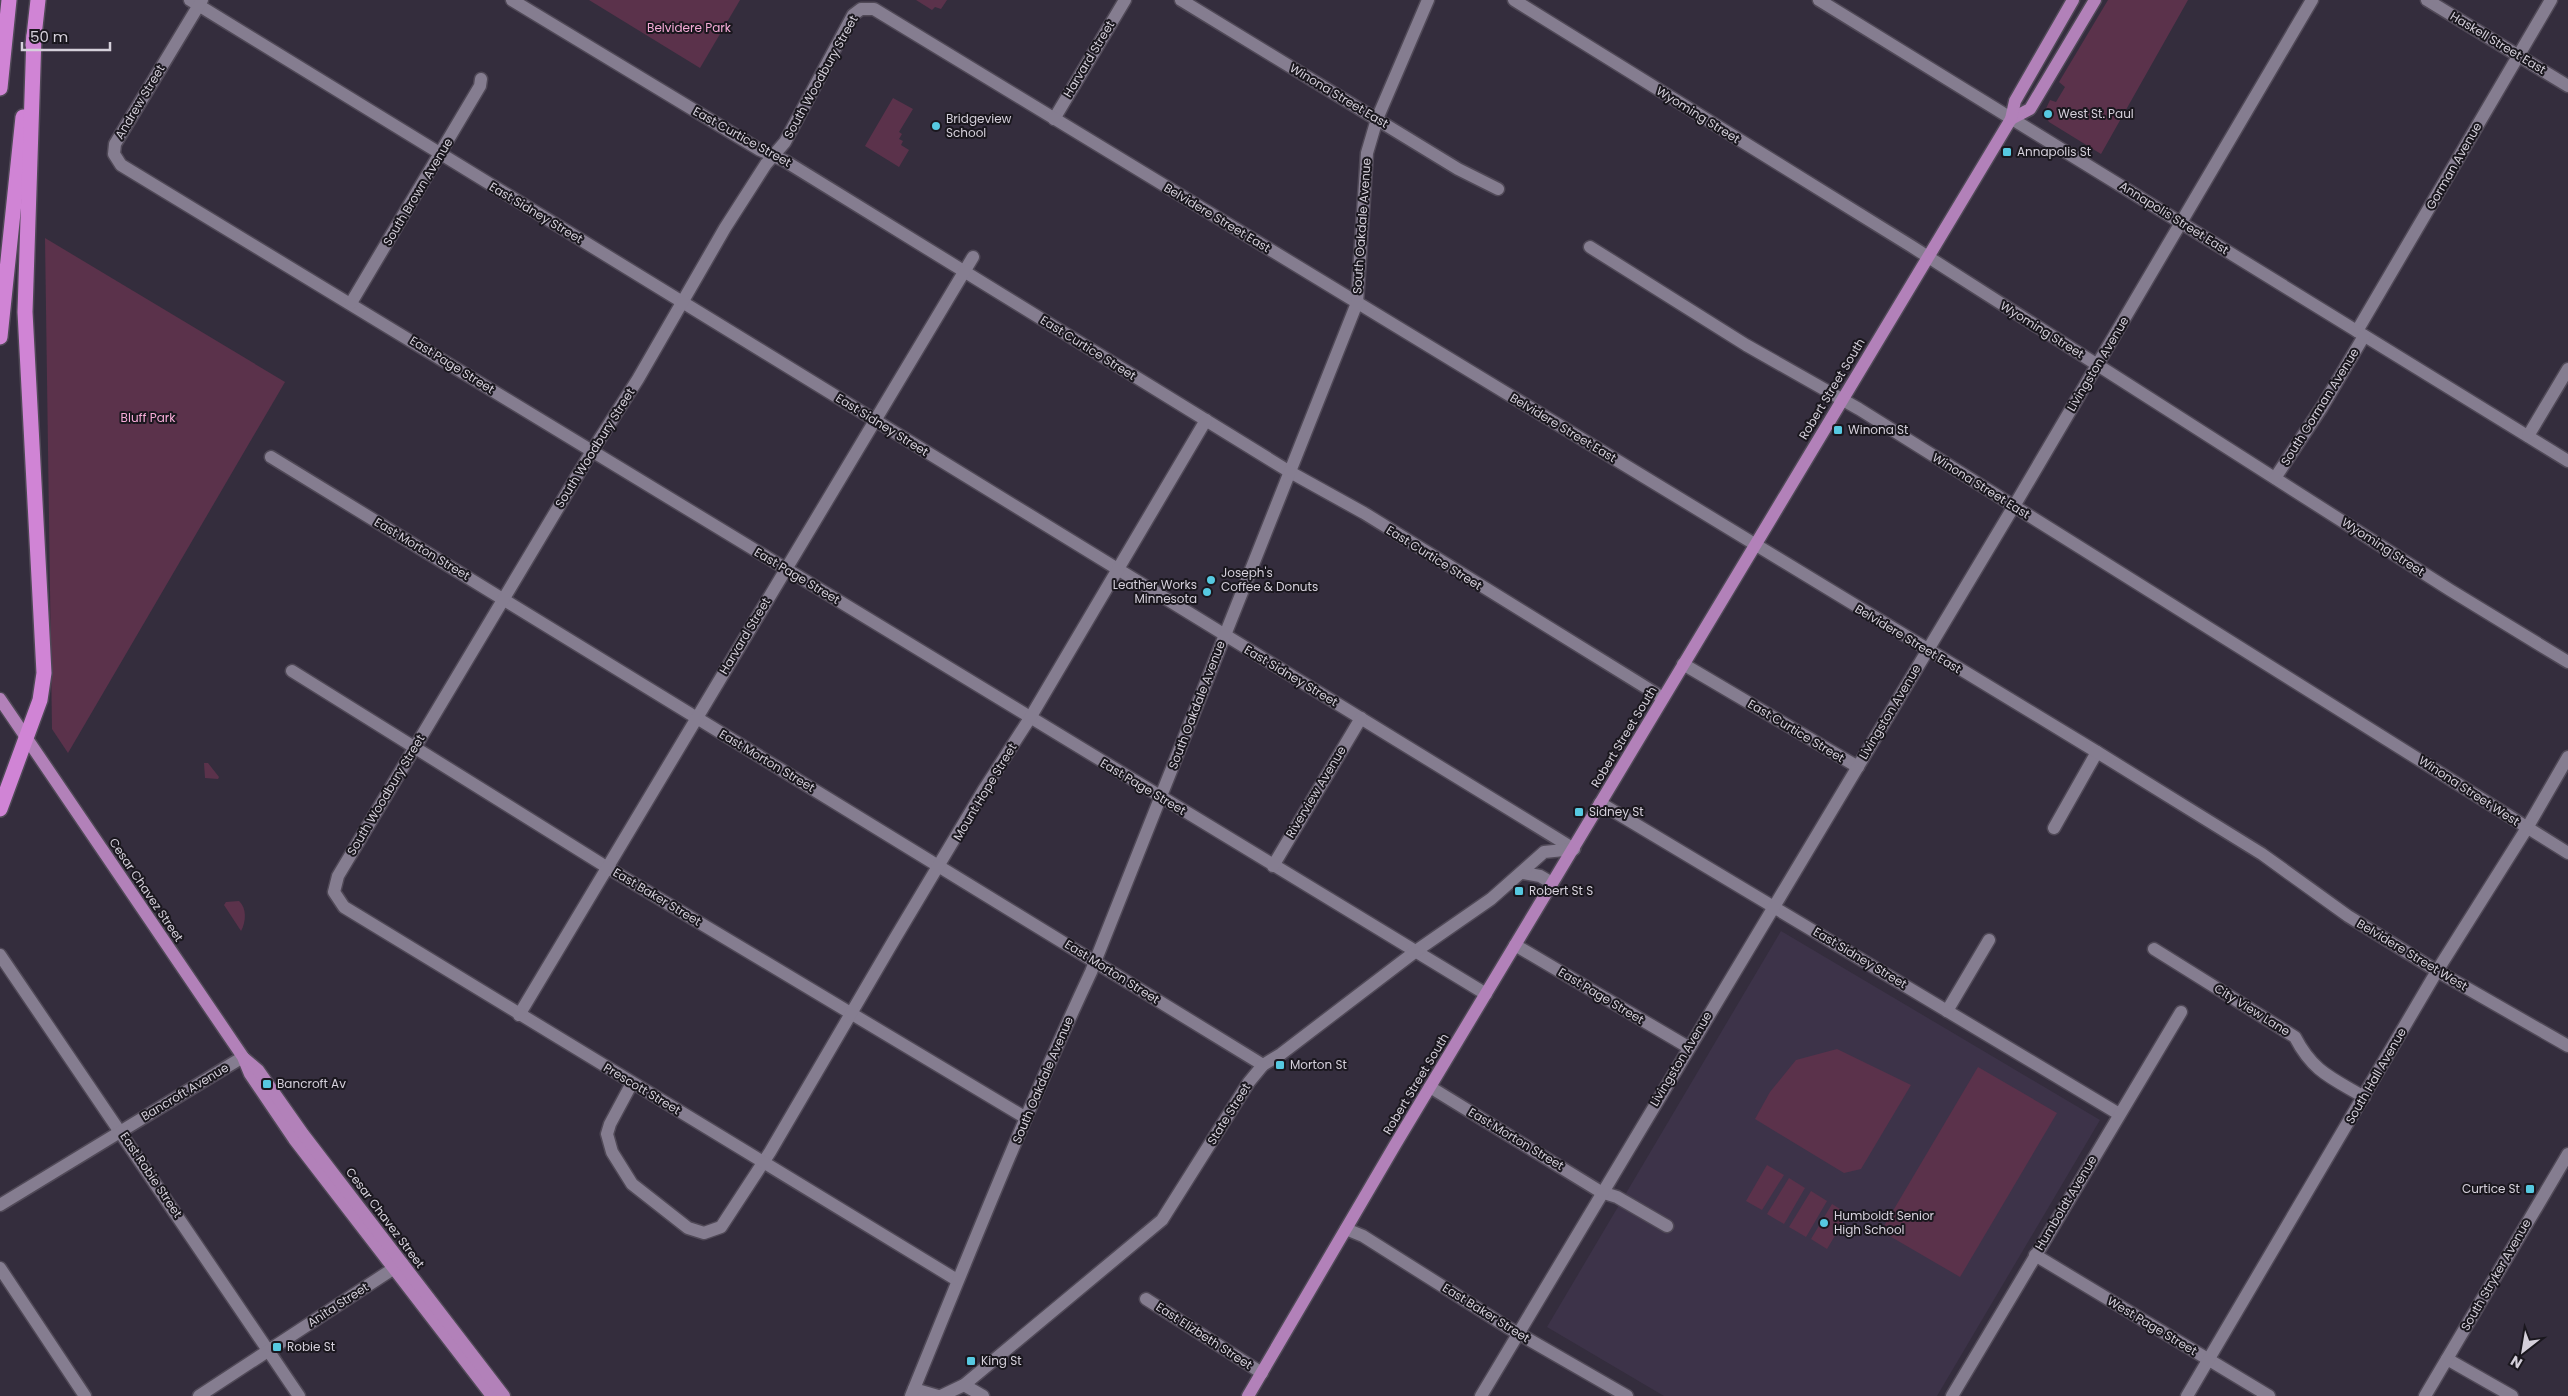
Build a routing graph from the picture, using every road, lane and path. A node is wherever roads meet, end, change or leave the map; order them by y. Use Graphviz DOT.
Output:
graph roads {
  1 [pos="10,0"];
  2 [pos="38,0"];
  3 [pos="512,0"];
  4 [pos="1125,0"];
  5 [pos="1181,0"];
  6 [pos="1428,0"];
  7 [pos="1514,0"];
  8 [pos="1819,0"];
  9 [pos="2073,0"];
  10 [pos="2095,0"];
  11 [pos="2312,0"];
  12 [pos="2427,0"];
  13 [pos="2551,0"];
  14 [pos="197,2"];
  15 [pos="861,9"];
  16 [pos="34,36"];
  17 [pos="2519,56"];
  18 [pos="481,79"];
  19 [pos="2568,86"];
  20 [pos="0,88"];
  21 [pos="2010,118"];
  22 [pos="1054,119"];
  23 [pos="1378,119"];
  24 [pos="114,154"];
  25 [pos="441,155"];
  26 [pos="775,155"];
  27 [pos="1498,189"];
  28 [pos="2182,223"];
  29 [pos="1590,247"];
  30 [pos="972,256"];
  31 [pos="1928,258"];
  32 [pos="965,272"];
  33 [pos="682,302"];
  34 [pos="351,303"];
  35 [pos="1357,303"];
  36 [pos="2361,333"];
  37 [pos="0,337"];
  38 [pos="2098,365"];
  39 [pos="2568,369"];
  40 [pos="1842,399"];
  41 [pos="875,420"];
  42 [pos="1206,420"];
  43 [pos="2528,436"];
  44 [pos="592,451"];
  45 [pos="271,457"];
  46 [pos="2568,461"];
  47 [pos="1290,472"];
  48 [pos="2275,478"];
  49 [pos="2014,507"];
  50 [pos="1755,545"];
  51 [pos="785,569"];
  52 [pos="1117,570"];
  53 [pos="504,599"];
  54 [pos="1224,635"];
  55 [pos="1927,650"];
  56 [pos="2568,662"];
  57 [pos="1683,664"];
  58 [pos="292,671"];
  59 [pos="1663,698"];
  60 [pos="0,700"];
  61 [pos="696,718"];
  62 [pos="1030,718"];
  63 [pos="1361,718"];
  64 [pos="2370,728"];
  65 [pos="26,738"];
  66 [pos="414,747"];
  67 [pos="2097,752"];
  68 [pos="2568,757"];
  69 [pos="1858,767"];
  70 [pos="1160,798"];
  71 [pos="1600,803"];
  72 [pos="0,809"];
  73 [pos="2054,828"];
  74 [pos="2527,828"];
  75 [pos="1574,849"];
  76 [pos="2568,853"];
  77 [pos="2262,854"];
  78 [pos="1273,866"];
  79 [pos="940,867"];
  80 [pos="608,868"];
  81 [pos="1523,873"];
  82 [pos="1552,883"];
  83 [pos="334,892"];
  84 [pos="1774,907"];
  85 [pos="1989,940"];
  86 [pos="1515,945"];
  87 [pos="2154,948"];
  88 [pos="1416,951"];
  89 [pos="0,955"];
  90 [pos="1095,962"];
  91 [pos="2437,971"];
  92 [pos="5,972"];
  93 [pos="1486,994"];
  94 [pos="1947,1011"];
  95 [pos="2181,1012"];
  96 [pos="852,1014"];
  97 [pos="519,1015"];
  98 [pos="2568,1046"];
  99 [pos="1688,1047"];
  100 [pos="243,1057"];
  101 [pos="1263,1065"];
  102 [pos="632,1083"];
  103 [pos="1430,1087"];
  104 [pos="2364,1097"];
  105 [pos="2119,1114"];
  106 [pos="1026,1118"];
  107 [pos="121,1130"];
  108 [pos="2568,1154"];
  109 [pos="762,1162"];
  110 [pos="1602,1192"];
  111 [pos="0,1205"];
  112 [pos="1667,1226"];
  113 [pos="1346,1229"];
  114 [pos="2035,1255"];
  115 [pos="398,1266"];
  116 [pos="0,1268"];
  117 [pos="957,1280"];
  118 [pos="1146,1299"];
  119 [pos="1518,1333"];
  120 [pos="268,1350"];
  121 [pos="2447,1359"];
  122 [pos="2208,1360"];
  123 [pos="1262,1373"];
  124 [pos="964,1384"];
  125 [pos="913,1393"];
  126 [pos="85,1396"];
  127 [pos="199,1396"];
  128 [pos="299,1396"];
  129 [pos="492,1396"];
  130 [pos="504,1396"];
  131 [pos="939,1396"];
  132 [pos="955,1396"];
  133 [pos="983,1396"];
  134 [pos="1248,1396"];
  135 [pos="1481,1396"];
  136 [pos="1627,1396"];
  137 [pos="1952,1396"];
  138 [pos="2187,1396"];
  139 [pos="2269,1396"];
  140 [pos="2425,1396"];
  141 [pos="2512,1396"];
  1 -- 20 [label="highway"];
  2 -- 16 [label="highway"];
  3 -- 26 [label="street, East Curtice Street"];
  4 -- 22 [label="street, Harvard Street"];
  5 -- 23 [label="street, Winona Street East"];
  6 -- 23 [label="street, South Oakdale Avenue"];
  7 -- 31 [label="street, Wyoming Street"];
  8 -- 21 [label="street, Annapolis Street East"];
  9 -- 21 [label="main road, Robert Street South"];
  10 -- 21 [label="main road"];
  11 -- 28 [label="street, Livingston Avenue"];
  12 -- 17 [label="street, Haskell Street East"];
  13 -- 17 [label="street, Gorman Avenue"];
  14 -- 24 [label="street, Andrew Street"];
  14 -- 25 [label="street, East Sidney Street"];
  15 -- 22 [label="street, Belvidere Street East"];
  15 -- 26 [label="street, South Woodbury Street"];
  16 -- 37 [label="highway"];
  16 -- 65 [label="highway"];
  17 -- 19 [label="street, Haskell Street East"];
  17 -- 36 [label="street, Gorman Avenue"];
  18 -- 25 [label="street, South Brown Avenue"];
  21 -- 28 [label="street, Annapolis Street East"];
  21 -- 31 [label="main road, Robert Street South"];
  22 -- 35 [label="street, Belvidere Street East"];
  23 -- 27 [label="street, Winona Street East"];
  23 -- 35 [label="street, South Oakdale Avenue"];
  24 -- 34 [label="street, East Page Street"];
  25 -- 33 [label="street, East Sidney Street"];
  25 -- 34 [label="street, South Brown Avenue"];
  26 -- 32 [label="street, East Curtice Street"];
  26 -- 33 [label="street, South Woodbury Street"];
  28 -- 36 [label="street, Annapolis Street East"];
  28 -- 38 [label="street, Livingston Avenue"];
  29 -- 40 [label="street, Winona Street East"];
  30 -- 32 [label="street, Harvard Street"];
  31 -- 38 [label="street, Wyoming Street"];
  31 -- 40 [label="main road, Robert Street South"];
  32 -- 41 [label="street, Harvard Street"];
  32 -- 42 [label="street, East Curtice Street"];
  33 -- 41 [label="street, East Sidney Street"];
  33 -- 44 [label="street, South Woodbury Street"];
  34 -- 44 [label="street, East Page Street"];
  35 -- 47 [label="street, South Oakdale Avenue"];
  35 -- 50 [label="street, Belvidere Street East"];
  36 -- 43 [label="street, Annapolis Street East"];
  36 -- 48 [label="street, South Gorman Avenue"];
  38 -- 48 [label="street, Wyoming Street"];
  38 -- 49 [label="street, Livingston Avenue"];
  39 -- 43 [label="street"];
  40 -- 49 [label="street, Winona Street East"];
  40 -- 50 [label="main road, Robert Street South"];
  41 -- 51 [label="street, Harvard Street"];
  41 -- 52 [label="street, East Sidney Street"];
  42 -- 47 [label="street, East Curtice Street"];
  42 -- 52 [label="street, Mount Hope Street"];
  43 -- 46 [label="street, Annapolis Street East"];
  44 -- 51 [label="street, East Page Street"];
  44 -- 53 [label="street, South Woodbury Street"];
  45 -- 53 [label="street, East Morton Street"];
  47 -- 54 [label="street, South Oakdale Avenue"];
  47 -- 59 [label="street, East Curtice Street"];
  48 -- 56 [label="street, Wyoming Street"];
  49 -- 55 [label="street, Livingston Avenue"];
  49 -- 64 [label="street, Winona Street East"];
  50 -- 55 [label="street, Belvidere Street East"];
  50 -- 57 [label="main road, Robert Street South"];
  51 -- 61 [label="street, Harvard Street"];
  51 -- 62 [label="street, East Page Street"];
  52 -- 54 [label="street, East Sidney Street"];
  52 -- 62 [label="street, Mount Hope Street"];
  53 -- 61 [label="street, East Morton Street"];
  53 -- 66 [label="street, South Woodbury Street"];
  54 -- 63 [label="street, East Sidney Street"];
  54 -- 70 [label="street, South Oakdale Avenue"];
  55 -- 67 [label="street, Belvidere Street East"];
  55 -- 69 [label="street, Livingston Avenue"];
  57 -- 59 [label="main road, Robert Street South"];
  57 -- 69 [label="street, East Curtice Street"];
  58 -- 66 [label="street, East Baker Street"];
  59 -- 71 [label="main road, Robert Street South"];
  60 -- 65 [label="main road, Cesar Chavez Street"];
  61 -- 79 [label="street, East Morton Street"];
  61 -- 80 [label="street, Harvard Street"];
  62 -- 70 [label="street, East Page Street"];
  62 -- 79 [label="street, Mount Hope Street"];
  63 -- 75 [label="street, East Sidney Street"];
  63 -- 78 [label="street, Riverview Avenue"];
  64 -- 74 [label="street, Winona Street West"];
  65 -- 72 [label="highway"];
  65 -- 100 [label="main road, Cesar Chavez Street"];
  66 -- 80 [label="street, East Baker Street"];
  66 -- 83 [label="street, South Woodbury Street"];
  67 -- 73 [label="street"];
  67 -- 77 [label="street, Belvidere Street East"];
  68 -- 74 [label="street, South Hall Avenue"];
  69 -- 84 [label="street, Livingston Avenue"];
  70 -- 78 [label="street, East Page Street"];
  70 -- 90 [label="street, South Oakdale Avenue"];
  71 -- 75 [label="main road, Robert Street South"];
  71 -- 84 [label="street, East Sidney Street"];
  74 -- 76 [label="street, Winona Street West"];
  74 -- 91 [label="street, South Hall Avenue"];
  75 -- 81 [label="street, State Street"];
  75 -- 82 [label="main road, Robert Street South"];
  77 -- 91 [label="street, Belvidere Street West"];
  78 -- 88 [label="street, East Page Street"];
  79 -- 90 [label="street, East Morton Street"];
  79 -- 96 [label="street, Mount Hope Street"];
  80 -- 96 [label="street, East Baker Street"];
  80 -- 97 [label="street, Harvard Street"];
  81 -- 82 [label="street"];
  81 -- 88 [label="street, State Street"];
  82 -- 86 [label="main road, Robert Street South"];
  83 -- 97 [label="street, Prescott Street"];
  84 -- 94 [label="street, East Sidney Street"];
  84 -- 99 [label="street, Livingston Avenue"];
  85 -- 94 [label="street"];
  86 -- 93 [label="main road, Robert Street South"];
  86 -- 99 [label="street, East Page Street"];
  87 -- 104 [label="street, City View Lane"];
  88 -- 93 [label="street, East Page Street"];
  88 -- 101 [label="street, State Street"];
  89 -- 92 [label="street, East Robie Street"];
  90 -- 101 [label="street, East Morton Street"];
  90 -- 106 [label="street, South Oakdale Avenue"];
  91 -- 98 [label="street, Belvidere Street West"];
  91 -- 104 [label="street, South Hall Avenue"];
  92 -- 107 [label="street, East Robie Street"];
  93 -- 103 [label="main road, Robert Street South"];
  94 -- 105 [label="street, East Sidney Street"];
  95 -- 105 [label="street, Humboldt Avenue"];
  96 -- 106 [label="street, East Baker Street"];
  96 -- 109 [label="street, Mount Hope Street"];
  97 -- 102 [label="street, Prescott Street"];
  99 -- 110 [label="street, Livingston Avenue"];
  100 -- 107 [label="street, Bancroft Avenue"];
  100 -- 115 [label="main road, Cesar Chavez Street"];
  101 -- 124 [label="street, State Street"];
  102 -- 109 [label="street, Prescott Street"];
  102 -- 109 [label="street, Mount Hope Street"];
  103 -- 110 [label="street, East Morton Street"];
  103 -- 113 [label="main road, Robert Street South"];
  104 -- 122 [label="street, South Hall Avenue"];
  105 -- 114 [label="street, Humboldt Avenue"];
  106 -- 117 [label="street, South Oakdale Avenue"];
  107 -- 111 [label="street, Bancroft Avenue"];
  107 -- 120 [label="street, East Robie Street"];
  108 -- 121 [label="street, South Stryker Avenue"];
  109 -- 117 [label="street, Prescott Street"];
  110 -- 112 [label="street, East Morton Street"];
  110 -- 119 [label="street, Livingston Avenue"];
  113 -- 119 [label="street, East Baker Street"];
  113 -- 123 [label="main road, Robert Street South"];
  114 -- 122 [label="street, West Page Street"];
  114 -- 137 [label="street, Humboldt Avenue"];
  115 -- 120 [label="street, Anita Street"];
  115 -- 129 [label="main road, Cesar Chavez Street"];
  115 -- 130 [label="main road, Cesar Chavez Street"];
  116 -- 126 [label="street"];
  117 -- 125 [label="street, South Oakdale Avenue"];
  118 -- 123 [label="street, East Elizbeth Street"];
  119 -- 135 [label="street, Livingston Avenue"];
  119 -- 136 [label="street, East Baker Street"];
  120 -- 127 [label="street, Anita Street"];
  120 -- 128 [label="street, East Robie Street"];
  121 -- 140 [label="street, South Stryker Avenue"];
  121 -- 141 [label="street"];
  122 -- 138 [label="street, South Hall Avenue"];
  122 -- 139 [label="street, West Page Street"];
  123 -- 134 [label="main road, Robert Street South"];
  124 -- 131 [label="street, State Street"];
  124 -- 132 [label="street, State Street"];
  124 -- 133 [label="street"];
  125 -- 131 [label="street, State Street"];
}
